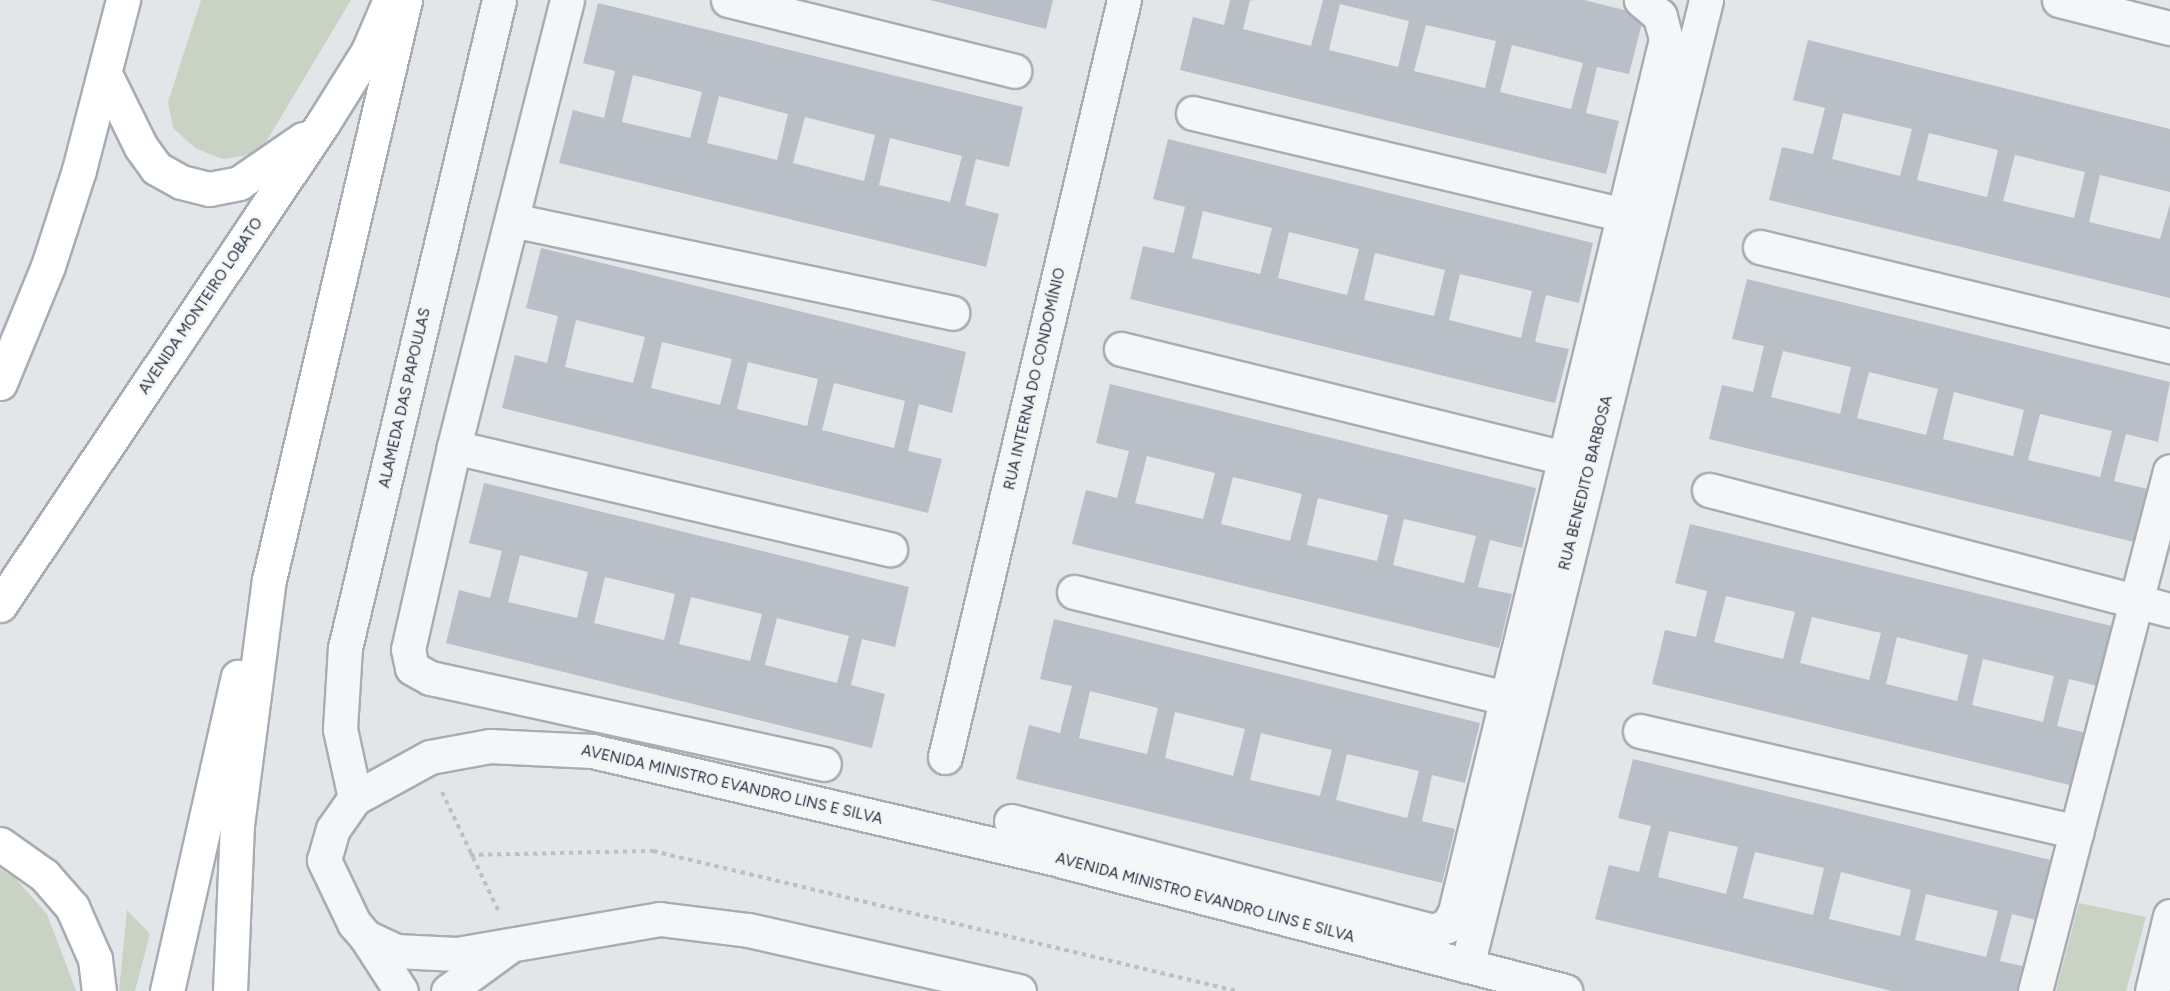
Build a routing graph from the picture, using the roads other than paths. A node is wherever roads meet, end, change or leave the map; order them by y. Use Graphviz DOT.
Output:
graph roads {
  1 [pos="123,0"];
  2 [pos="389,0"];
  3 [pos="405,0"];
  4 [pos="499,0"];
  5 [pos="567,0"];
  6 [pos="728,0"];
  7 [pos="1124,0"];
  8 [pos="1641,0"];
  9 [pos="1706,0"];
  10 [pos="2059,0"];
  11 [pos="2158,17"];
  12 [pos="1014,71"];
  13 [pos="106,76"];
  14 [pos="1193,113"];
  15 [pos="323,123"];
  16 [pos="1624,215"];
  17 [pos="512,220"];
  18 [pos="1760,247"];
  19 [pos="952,314"];
  20 [pos="2170,346"];
  21 [pos="1121,349"];
  22 [pos="1,380"];
  23 [pos="454,447"];
  24 [pos="1565,458"];
  25 [pos="2170,471"];
  26 [pos="1709,490"];
  27 [pos="890,549"];
  28 [pos="269,580"];
  29 [pos="1074,592"];
  30 [pos="2136,601"];
  31 [pos="0,605"];
  32 [pos="2170,610"];
  33 [pos="1506,698"];
  34 [pos="1640,731"];
  35 [pos="945,758"];
  36 [pos="824,764"];
  37 [pos="356,798"];
  38 [pos="1011,821"];
  39 [pos="2076,832"];
  40 [pos="0,844"];
  41 [pos="2170,916"];
  42 [pos="366,938"];
  43 [pos="515,943"];
  44 [pos="1467,966"];
  45 [pos="99,991"];
  46 [pos="166,991"];
  47 [pos="230,991"];
  48 [pos="401,991"];
  49 [pos="447,991"];
  50 [pos="1019,991"];
  51 [pos="1565,991"];
  52 [pos="2035,991"];
  53 [pos="2152,991"];
  1 -- 13 [label="main road"];
  2 -- 15 [label="main road, AVENIDA MONTEIRO LOBATO"];
  3 -- 28 [label="main road"];
  4 -- 37 [label="street, ALAMEDA DAS PAPOULAS"];
  5 -- 17 [label="street"];
  6 -- 12 [label="street"];
  7 -- 35 [label="street, RUA INTERNA DO CONDOMÍNIO"];
  8 -- 16 [label="street"];
  9 -- 44 [label="street, RUA BENEDITO BARBOSA"];
  10 -- 11 [label="street"];
  13 -- 15 [label="main road"];
  13 -- 22 [label="main road"];
  14 -- 16 [label="street"];
  15 -- 31 [label="main road, AVENIDA MONTEIRO LOBATO"];
  16 -- 24 [label="street"];
  17 -- 19 [label="street"];
  17 -- 23 [label="street"];
  18 -- 20 [label="street"];
  21 -- 24 [label="street"];
  23 -- 27 [label="street"];
  23 -- 36 [label="street"];
  24 -- 33 [label="street"];
  25 -- 30 [label="street"];
  26 -- 30 [label="street"];
  28 -- 46 [label="main road"];
  28 -- 47 [label="main road"];
  29 -- 33 [label="street"];
  30 -- 32 [label="street"];
  30 -- 39 [label="street"];
  33 -- 38 [label="street"];
  34 -- 39 [label="street"];
  37 -- 42 [label="street, AVENIDA MINISTRO EVANDRO LINS E SILVA"];
  37 -- 44 [label="street, AVENIDA MINISTRO EVANDRO LINS E SILVA"];
  39 -- 52 [label="street"];
  40 -- 45 [label="main road"];
  41 -- 53 [label="street"];
  42 -- 43 [label="street"];
  42 -- 48 [label="street, AVENIDA MINISTRO EVANDRO LINS E SILVA"];
  43 -- 49 [label="street"];
  43 -- 50 [label="street"];
  44 -- 51 [label="street, AVENIDA MINISTRO EVANDRO LINS E SILVA"];
}
